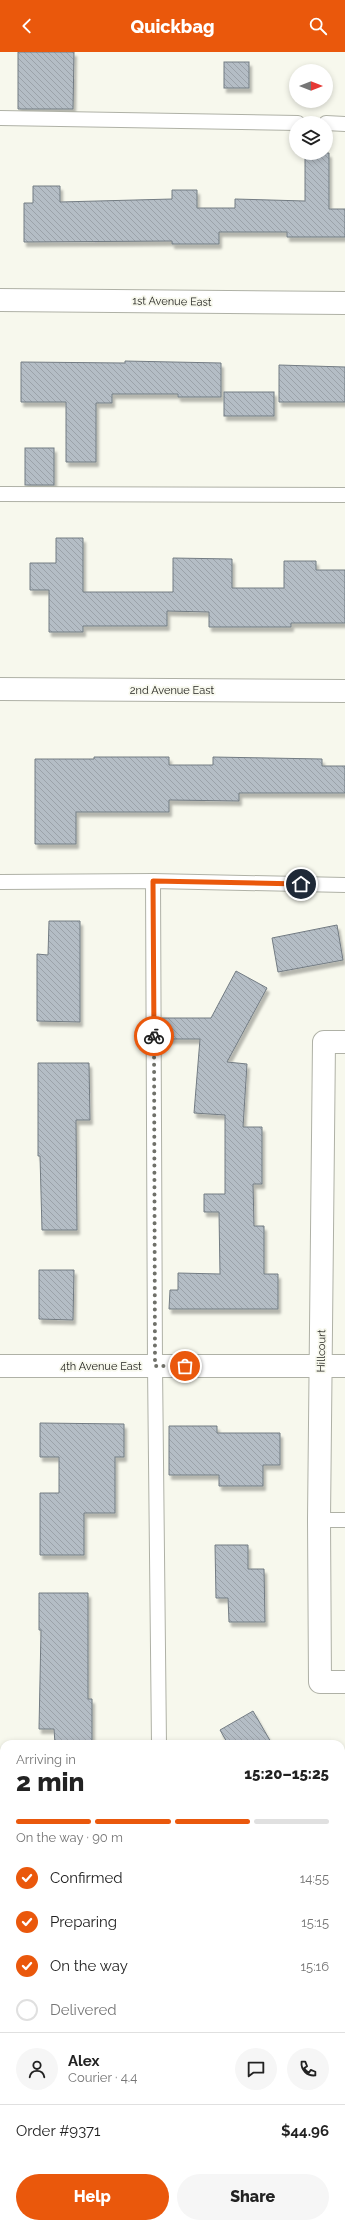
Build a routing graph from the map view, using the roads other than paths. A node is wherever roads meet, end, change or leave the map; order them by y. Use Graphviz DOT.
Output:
graph roads {
  1 [pos="0,118"];
  2 [pos="289,123"];
  3 [pos="333,123"];
  4 [pos="345,124"];
  5 [pos="0,300"];
  6 [pos="345,303"];
  7 [pos="0,494"];
  8 [pos="345,495"];
  9 [pos="0,689"];
  10 [pos="345,691"];
  11 [pos="153,881"];
  12 [pos="0,882"];
  13 [pos="345,885"];
  14 [pos="345,1042"];
  15 [pos="0,1366"];
  16 [pos="155,1366"];
  17 [pos="321,1366"];
  18 [pos="345,1366"];
  19 [pos="319,1520"];
  20 [pos="345,1520"];
  21 [pos="345,1682"];
  22 [pos="159,1740"];
  1 -- 2 [label="lane"];
  3 -- 4 [label="lane"];
  5 -- 6 [label="street, 1st Avenue East"];
  7 -- 8 [label="lane"];
  9 -- 10 [label="street, 2nd Avenue East"];
  11 -- 12 [label="lane"];
  11 -- 13 [label="lane"];
  11 -- 16 [label="lane"];
  14 -- 17 [label="street, Hillcourt"];
  15 -- 16 [label="street, 4th Avenue East"];
  16 -- 17 [label="street, 4th Avenue East"];
  16 -- 22 [label="lane"];
  17 -- 18 [label="street, 4th Avenue East"];
  17 -- 19 [label="street, Hillcourt"];
  19 -- 20 [label="lane"];
  19 -- 21 [label="street, Hillcourt"];
}
